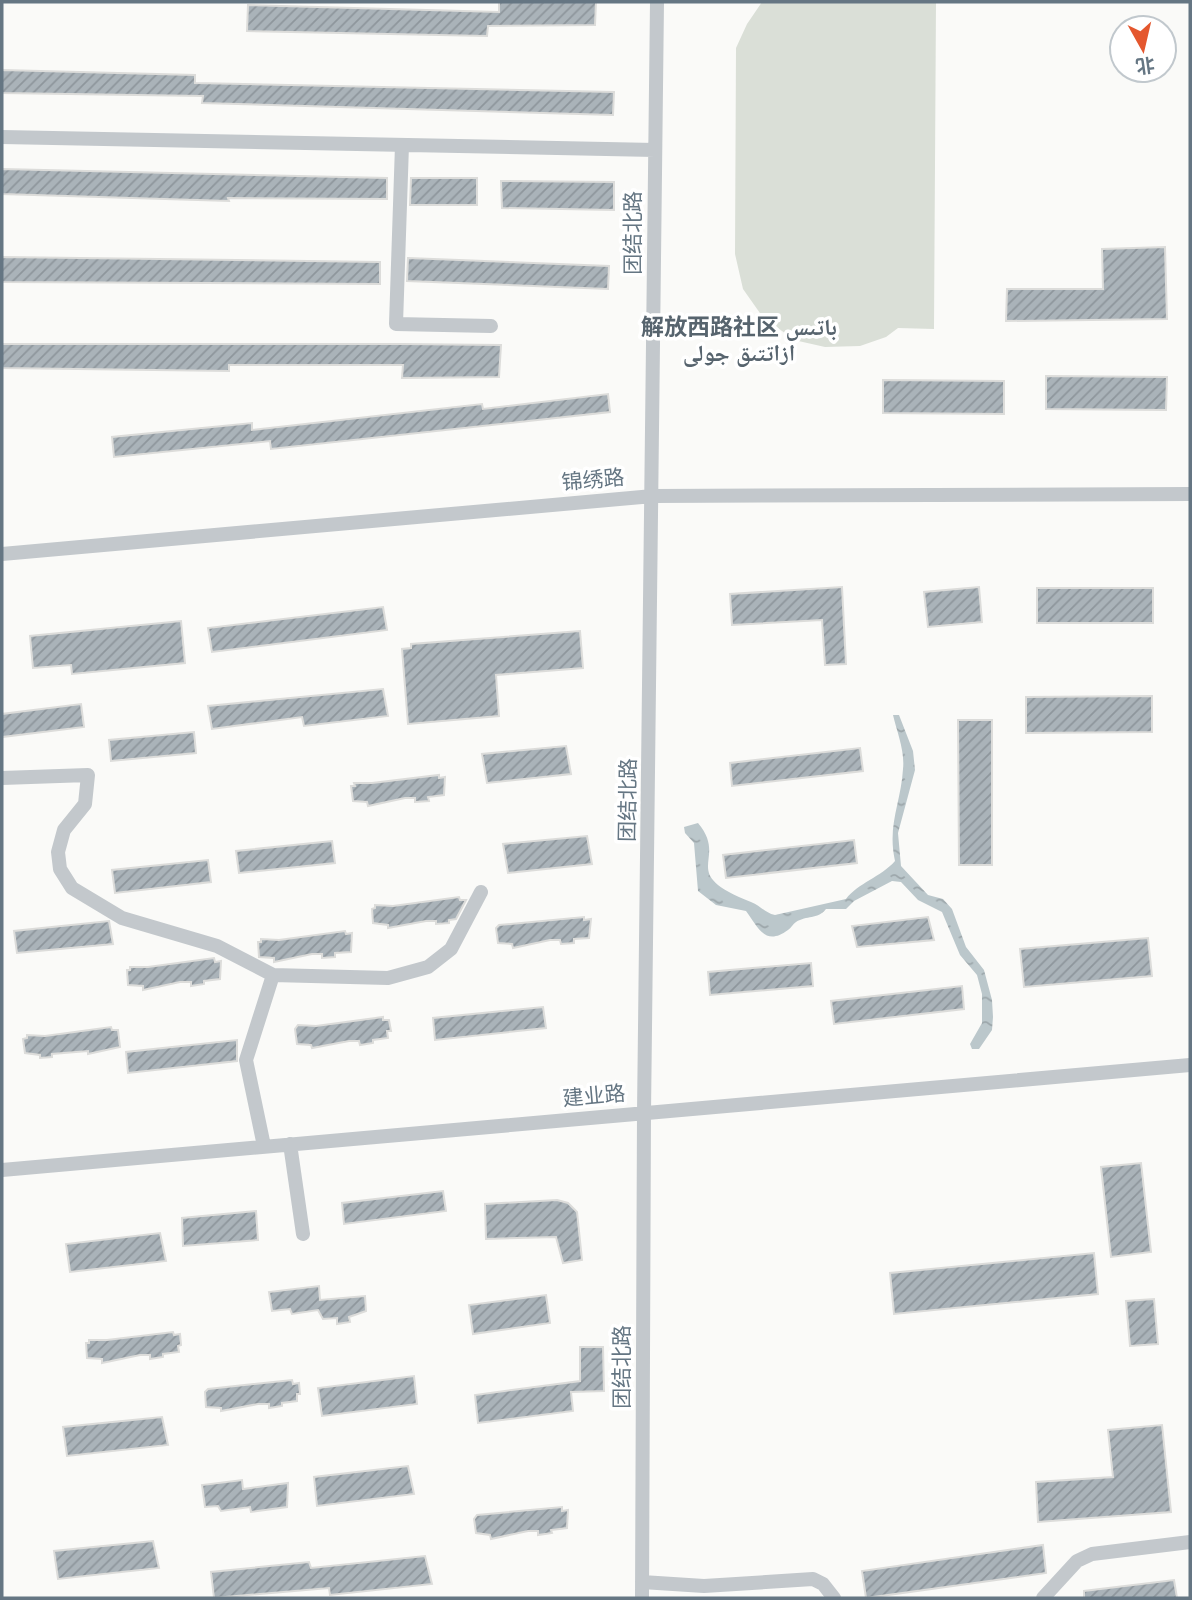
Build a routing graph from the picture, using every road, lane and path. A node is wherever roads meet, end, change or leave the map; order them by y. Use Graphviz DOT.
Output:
graph roads {
  1 [pos="657,2"];
  2 [pos="2,137"];
  3 [pos="402,145"];
  4 [pos="655,150"];
  5 [pos="491,326"];
  6 [pos="1190,494"];
  7 [pos="653,496"];
  8 [pos="2,554"];
  9 [pos="2,778"];
  10 [pos="481,892"];
  11 [pos="273,975"];
  12 [pos="1190,1065"];
  13 [pos="644,1113"];
  14 [pos="290,1144"];
  15 [pos="264,1146"];
  16 [pos="2,1170"];
  17 [pos="303,1234"];
  18 [pos="1190,1542"];
  19 [pos="642,1582"];
  20 [pos="642,1598"];
  21 [pos="834,1598"];
  22 [pos="1043,1598"];
  1 -- 4 [label="street, 团结北路"];
  2 -- 3 [label="street"];
  3 -- 4 [label="street"];
  3 -- 5 [label="street"];
  4 -- 7 [label="street, 团结北路"];
  6 -- 7 [label="street, 锦绣路"];
  7 -- 8 [label="street, 锦绣路"];
  7 -- 13 [label="street, 团结北路"];
  9 -- 11 [label="street"];
  10 -- 11 [label="street"];
  11 -- 15 [label="street"];
  12 -- 13 [label="street, 建业路"];
  13 -- 14 [label="street, 建业路"];
  13 -- 19 [label="street, 团结北路"];
  14 -- 15 [label="street, 建业路"];
  14 -- 17 [label="street"];
  15 -- 16 [label="street, 建业路"];
  18 -- 22 [label="street"];
  19 -- 20 [label="street, 团结北路"];
  19 -- 21 [label="street"];
}
